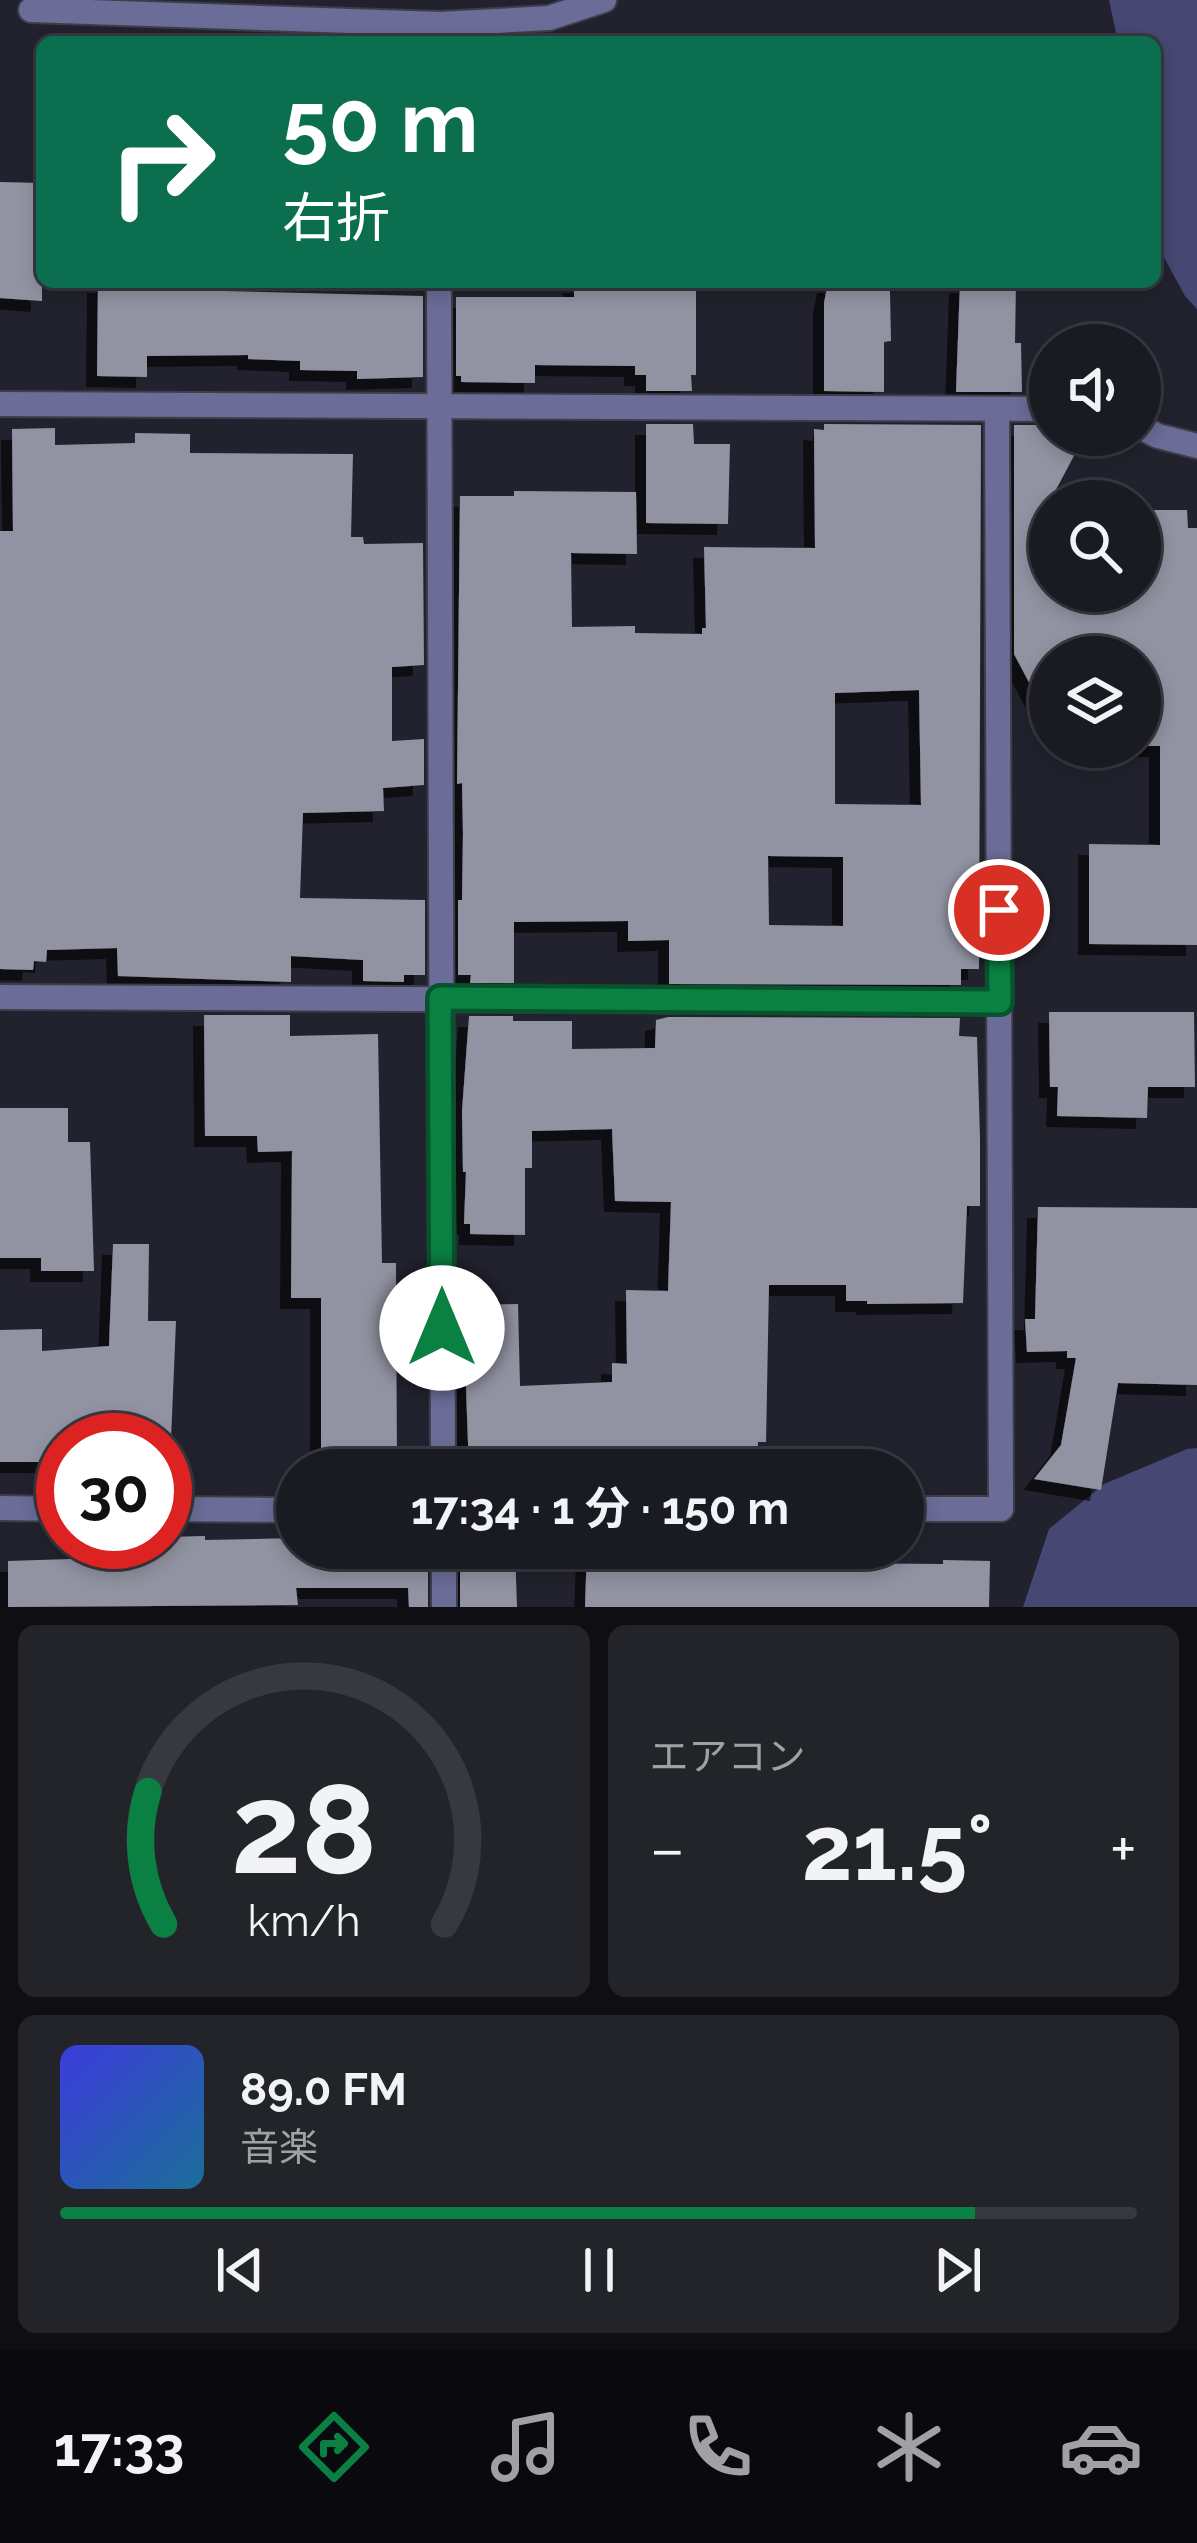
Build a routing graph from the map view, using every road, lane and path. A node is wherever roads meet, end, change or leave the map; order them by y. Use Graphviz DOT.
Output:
graph roads {
  1 [pos="604,0"];
  2 [pos="31,10"];
  3 [pos="440,33"];
  4 [pos="439,288"];
  5 [pos="0,404"];
  6 [pos="439,406"];
  7 [pos="997,409"];
  8 [pos="1029,409"];
  9 [pos="1161,437"];
  10 [pos="1197,446"];
  11 [pos="0,997"];
  12 [pos="440,998"];
  13 [pos="1000,1002"];
  14 [pos="443,1449"];
  15 [pos="0,1508"];
  16 [pos="36,1509"];
  17 [pos="192,1509"];
  18 [pos="924,1509"];
  19 [pos="276,1510"];
  20 [pos="444,1569"];
  21 [pos="444,1607"];
  1 -- 3 [label="street"];
  2 -- 3 [label="street"];
  4 -- 6 [label="street"];
  5 -- 6 [label="street"];
  6 -- 7 [label="street"];
  6 -- 12 [label="street"];
  7 -- 8 [label="street"];
  7 -- 13 [label="street"];
  9 -- 10 [label="street"];
  11 -- 12 [label="street"];
  12 -- 13 [label="street"];
  12 -- 14 [label="street"];
  13 -- 18 [label="street"];
  15 -- 16 [label="street"];
  17 -- 19 [label="street"];
  20 -- 21 [label="street"];
}
